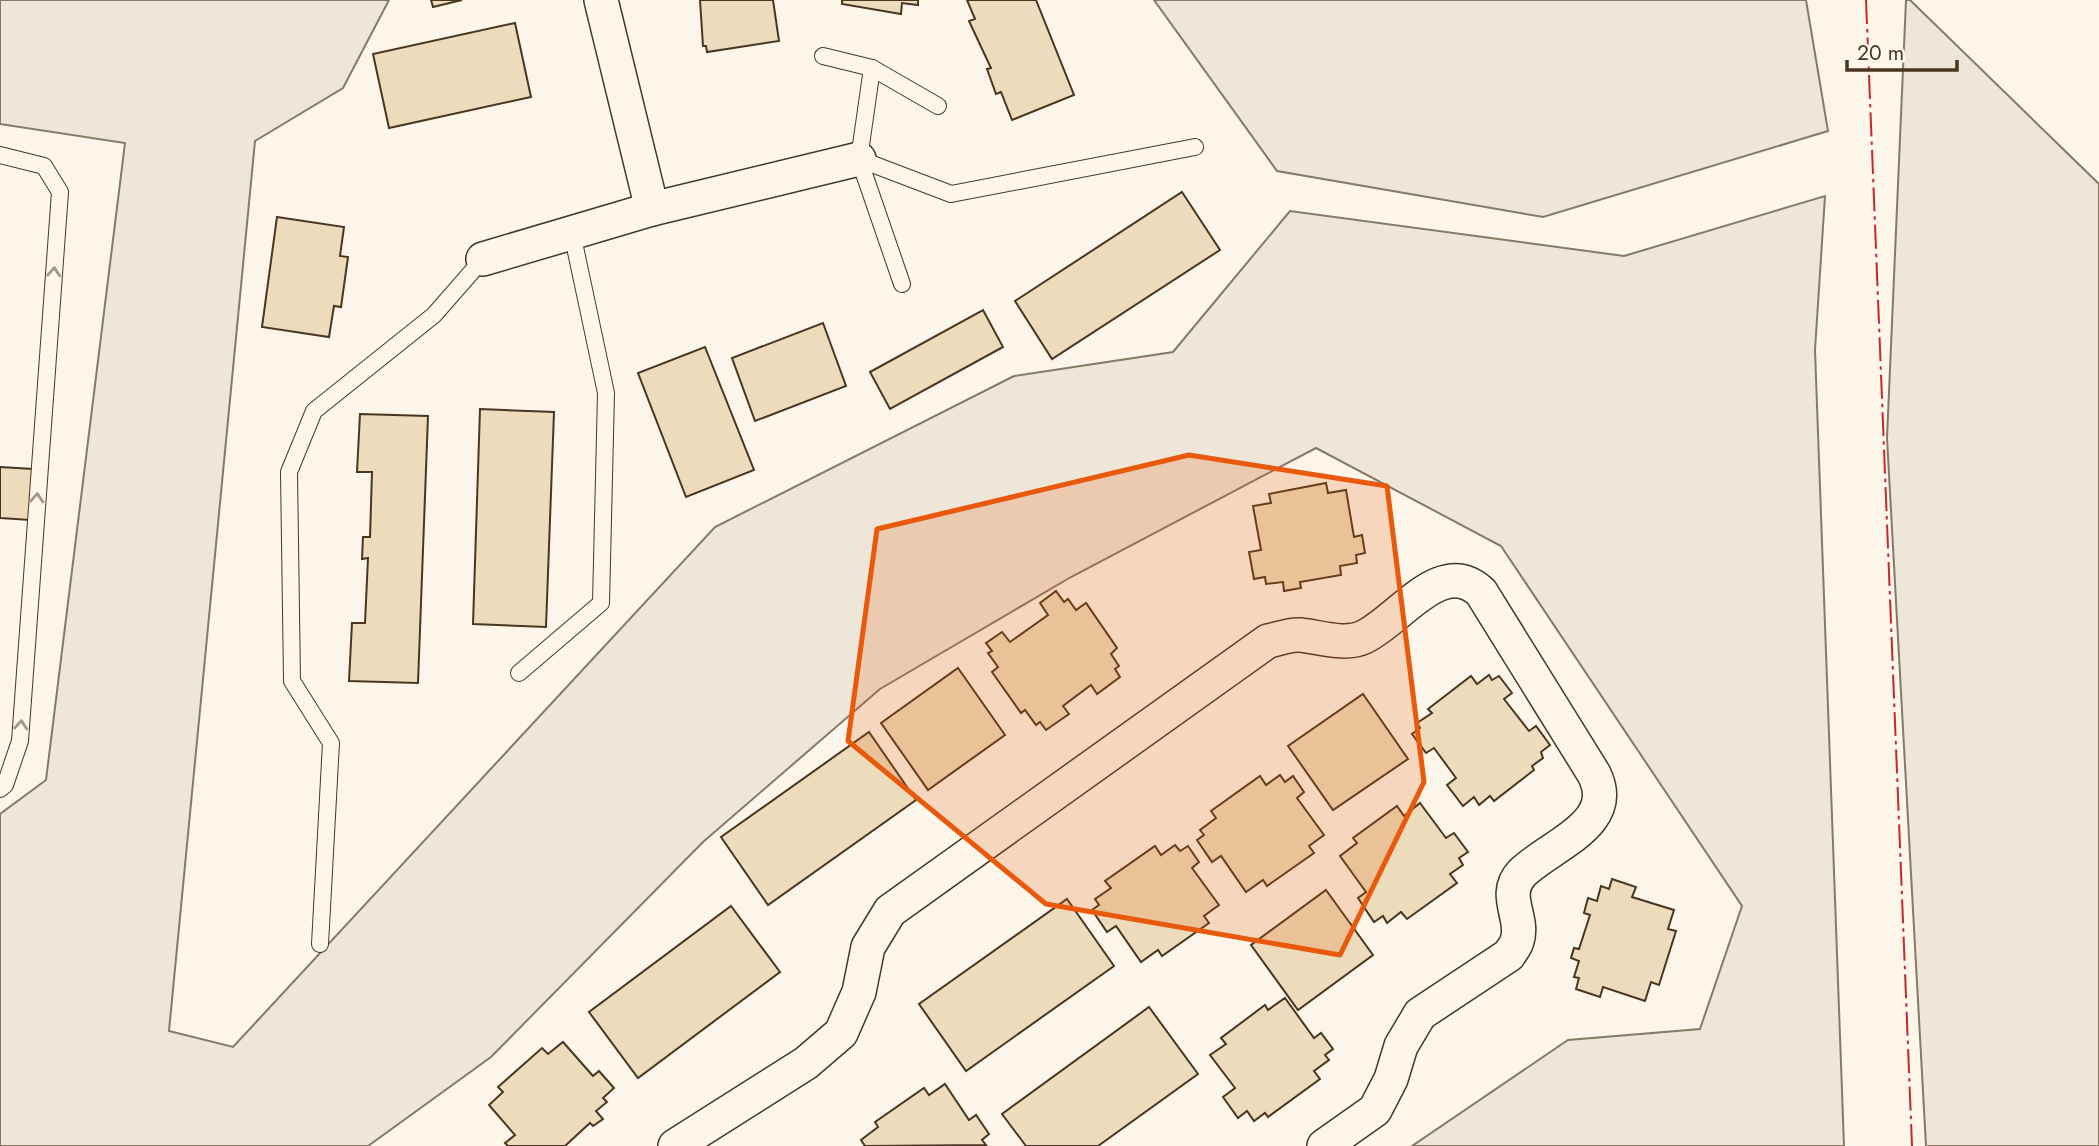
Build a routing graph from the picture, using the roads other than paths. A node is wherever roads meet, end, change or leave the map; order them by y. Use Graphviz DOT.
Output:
graph roads {
  1 [pos="601,0"];
  2 [pos="823,57"];
  3 [pos="872,68"];
  4 [pos="937,106"];
  5 [pos="1195,147"];
  6 [pos="0,155"];
  7 [pos="859,159"];
  8 [pos="652,209"];
  9 [pos="572,233"];
  10 [pos="483,259"];
  11 [pos="902,284"];
  12 [pos="519,673"];
  13 [pos="0,789"];
  14 [pos="320,944"];
  15 [pos="675,1146"];
  16 [pos="1324,1146"];
  1 -- 8 [label="street"];
  2 -- 3 [label="lane"];
  3 -- 4 [label="lane"];
  3 -- 7 [label="lane"];
  5 -- 7 [label="lane"];
  13 -- 6 [label="lane, one-way"];
  7 -- 8 [label="street"];
  7 -- 11 [label="lane"];
  8 -- 9 [label="street"];
  9 -- 10 [label="street"];
  9 -- 12 [label="lane"];
  10 -- 14 [label="lane"];
  15 -- 16 [label="street"];
}
